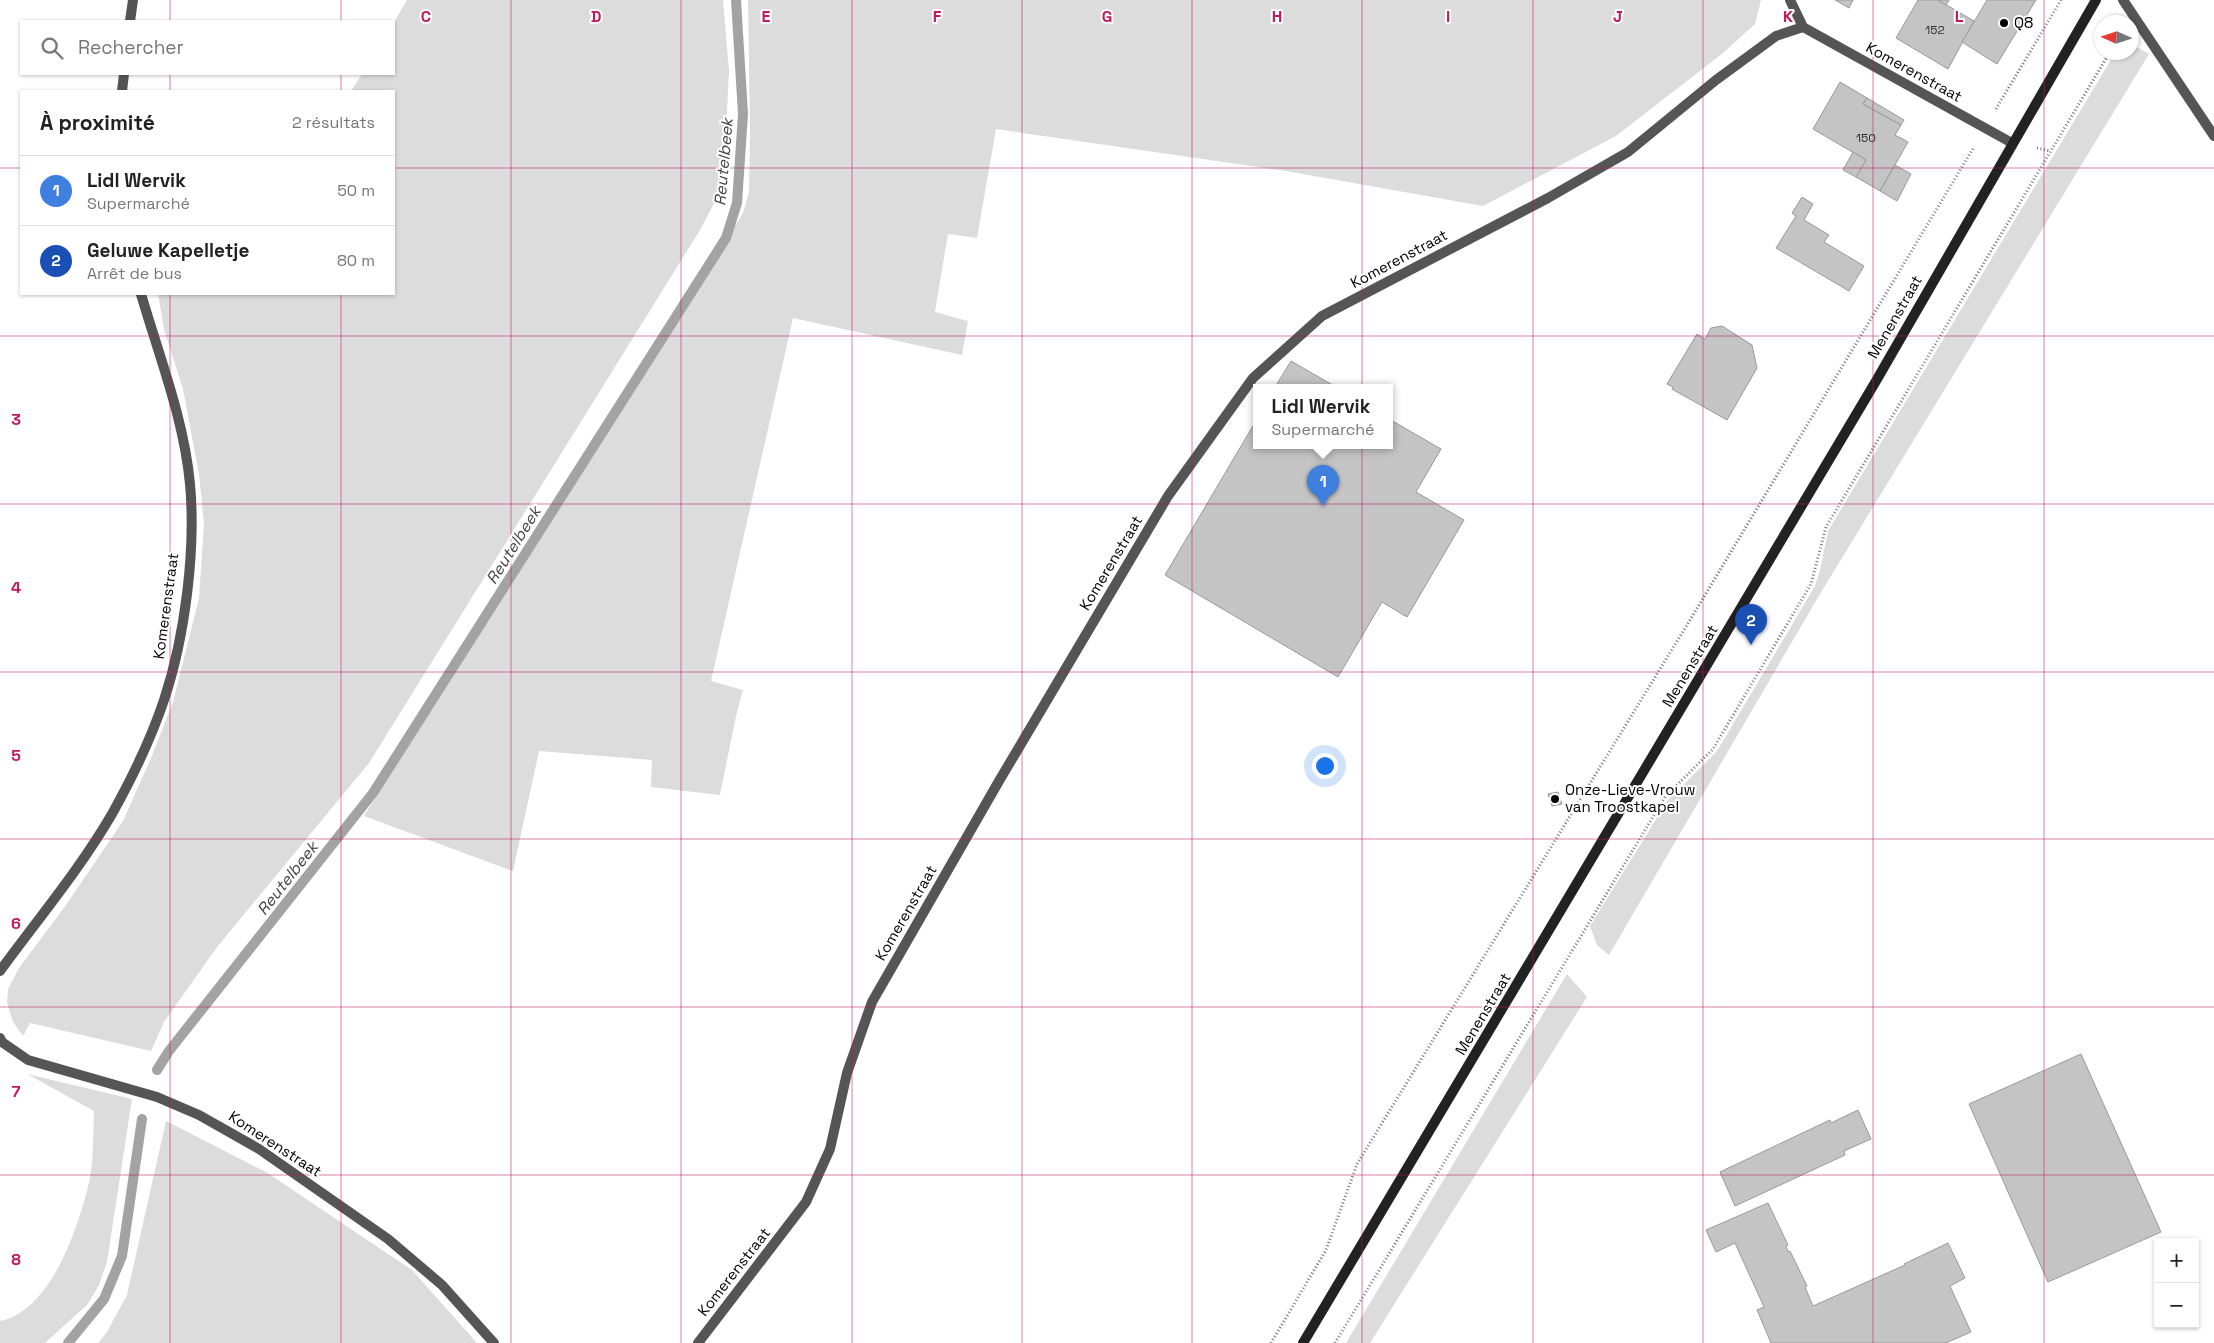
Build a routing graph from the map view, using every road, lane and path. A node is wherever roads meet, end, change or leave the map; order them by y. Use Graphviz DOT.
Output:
graph roads {
  1 [pos="133,0"];
  2 [pos="1790,0"];
  3 [pos="2061,0"];
  4 [pos="2096,0"];
  5 [pos="2123,0"];
  6 [pos="130,20"];
  7 [pos="1803,26"];
  8 [pos="2105,60"];
  9 [pos="124,75"];
  10 [pos="122,90"];
  11 [pos="1984,129"];
  12 [pos="2214,136"];
  13 [pos="2012,143"];
  14 [pos="141,295"];
  15 [pos="0,970"];
  16 [pos="0,1038"];
  17 [pos="494,1343"];
  18 [pos="698,1343"];
  19 [pos="1271,1343"];
  20 [pos="1303,1343"];
  21 [pos="1335,1343"];
  1 -- 6 [label="street"];
  2 -- 7 [label="street"];
  3 -- 11 [label="path"];
  4 -- 13 [label="street, Menenstraat"];
  5 -- 12 [label="street"];
  7 -- 11 [label="street, Komerenstraat"];
  7 -- 18 [label="street, Komerenstraat"];
  8 -- 21 [label="path"];
  9 -- 10 [label="street"];
  11 -- 13 [label="street, Komerenstraat"];
  11 -- 19 [label="path"];
  13 -- 20 [label="street, Menenstraat"];
  14 -- 15 [label="street, Komerenstraat"];
  16 -- 17 [label="street, Komerenstraat"];
}
